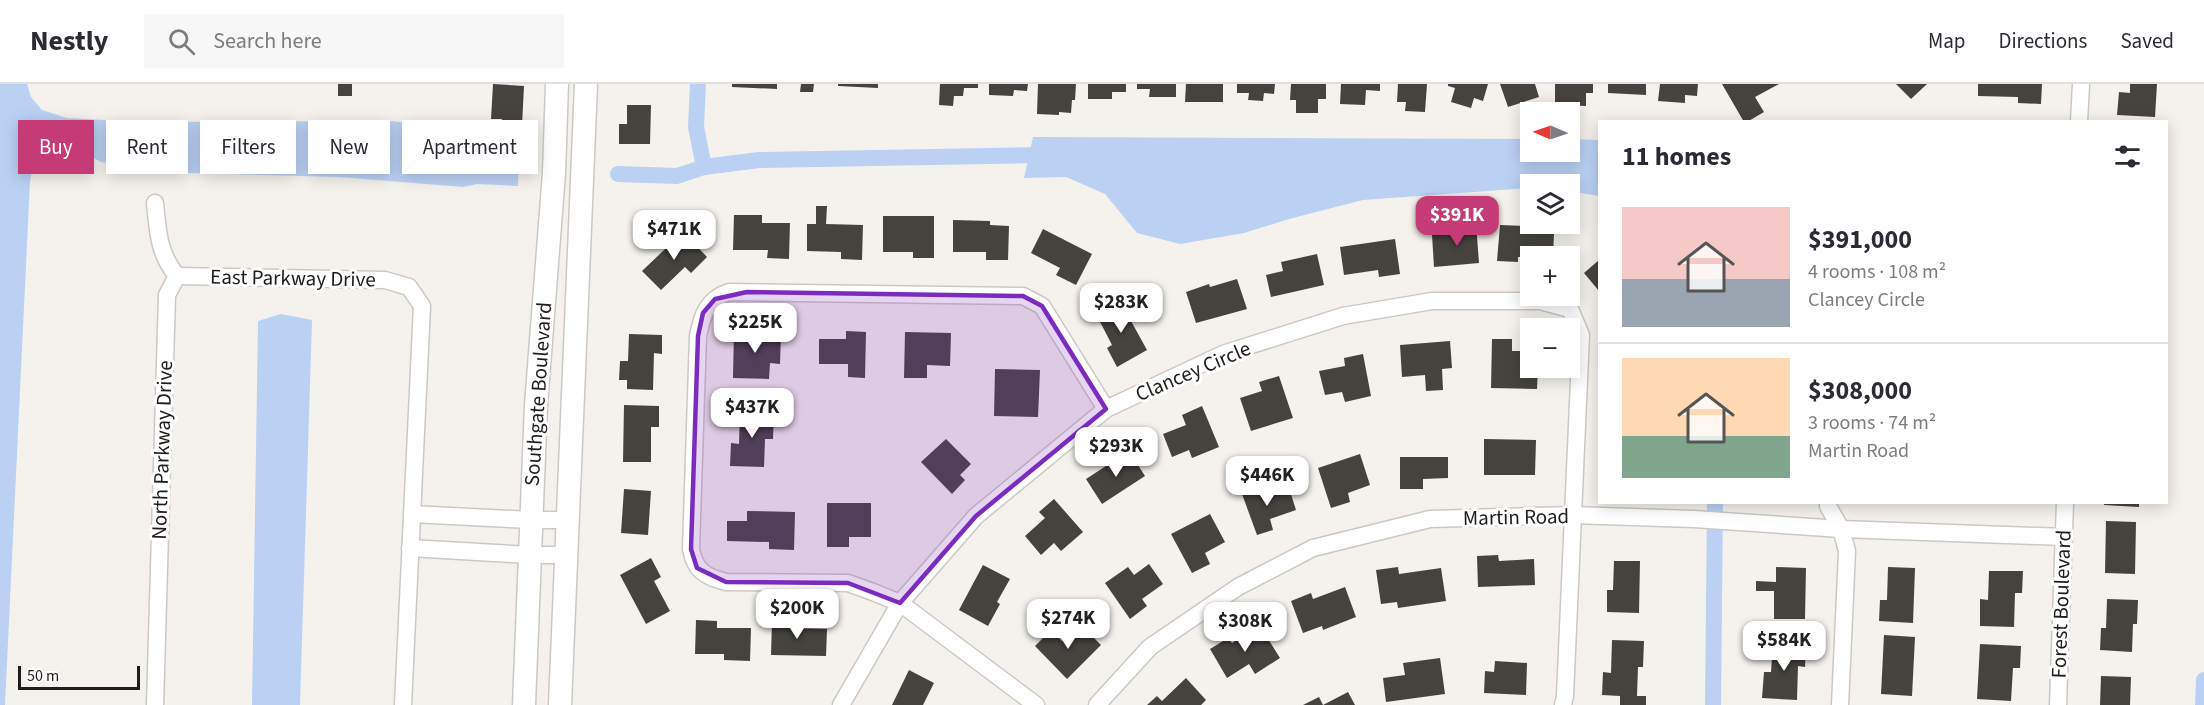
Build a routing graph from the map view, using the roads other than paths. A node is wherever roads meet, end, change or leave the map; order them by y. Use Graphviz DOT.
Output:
graph roads {
  1 [pos="557,84"];
  2 [pos="586,84"];
  3 [pos="2081,84"];
  4 [pos="2079,120"];
  5 [pos="155,203"];
  6 [pos="177,276"];
  7 [pos="1106,409"];
  8 [pos="1829,504"];
  9 [pos="2065,504"];
  10 [pos="412,513"];
  11 [pos="1572,515"];
  12 [pos="530,520"];
  13 [pos="568,520"];
  14 [pos="1841,529"];
  15 [pos="2064,537"];
  16 [pos="410,548"];
  17 [pos="529,555"];
  18 [pos="566,555"];
  19 [pos="900,603"];
  20 [pos="155,705"];
  21 [pos="404,705"];
  22 [pos="524,705"];
  23 [pos="560,705"];
  24 [pos="841,705"];
  25 [pos="1036,705"];
  26 [pos="1097,705"];
  27 [pos="1563,705"];
  28 [pos="1840,705"];
  29 [pos="2058,705"];
  1 -- 12 [label="main road, Southgate Boulevard"];
  2 -- 13 [label="main road, Southgate Boulevard"];
  3 -- 4 [label="street"];
  5 -- 6 [label="street"];
  6 -- 10 [label="street, East Parkway Drive"];
  6 -- 20 [label="street, North Parkway Drive"];
  7 -- 11 [label="street, Clancey Circle"];
  7 -- 19 [label="street, Clancey Circle"];
  7 -- 19 [label="street"];
  8 -- 14 [label="street"];
  9 -- 15 [label="street, Forest Boulevard"];
  10 -- 12 [label="street"];
  10 -- 16 [label="street"];
  11 -- 14 [label="street, Martin Road"];
  11 -- 26 [label="street, Martin Road"];
  11 -- 27 [label="street"];
  12 -- 13 [label="street"];
  12 -- 17 [label="main road, Southgate Boulevard"];
  13 -- 18 [label="main road, Southgate Boulevard"];
  14 -- 15 [label="street, Martin Road"];
  14 -- 28 [label="street"];
  15 -- 29 [label="street, Forest Boulevard"];
  16 -- 17 [label="street"];
  16 -- 21 [label="street"];
  17 -- 18 [label="street"];
  17 -- 22 [label="main road, Southgate Boulevard"];
  18 -- 23 [label="main road, Southgate Boulevard"];
  19 -- 24 [label="street, Clancey Circle"];
  19 -- 25 [label="street"];
}
